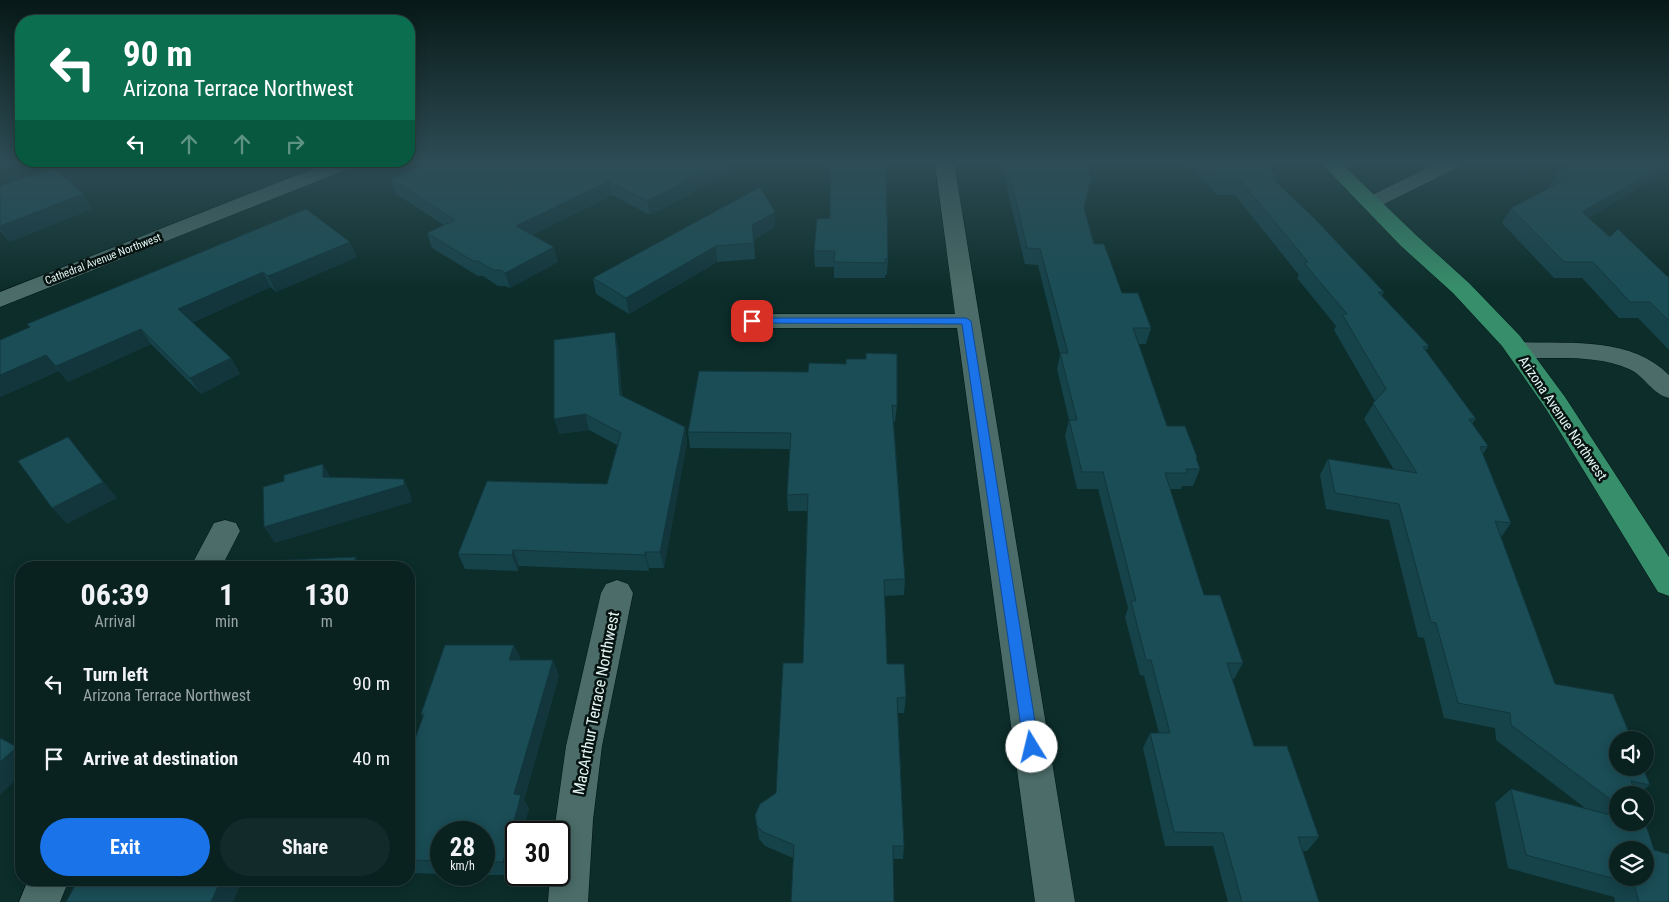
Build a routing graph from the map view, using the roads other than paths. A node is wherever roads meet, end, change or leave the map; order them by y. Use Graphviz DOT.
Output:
graph roads {
  1 [pos="240,205"];
  2 [pos="950,205"];
  3 [pos="1374,205"];
  4 [pos="0,300"];
  5 [pos="752,321"];
  6 [pos="966,321"];
  7 [pos="1518,350"];
  8 [pos="1669,390"];
  9 [pos="225,531"];
  10 [pos="209,561"];
  11 [pos="1669,583"];
  12 [pos="617,593"];
  13 [pos="46,886"];
  14 [pos="39,902"];
  15 [pos="568,902"];
  16 [pos="1055,902"];
  1 -- 4 [label="street, Cathedral Avenue Northwest"];
  2 -- 6 [label="street"];
  3 -- 7 [label="main road, Arizona Avenue Northwest"];
  5 -- 6 [label="street"];
  6 -- 16 [label="street"];
  7 -- 8 [label="street"];
  7 -- 11 [label="main road, Arizona Avenue Northwest"];
  9 -- 10 [label="street"];
  12 -- 15 [label="street, MacArthur Terrace Northwest"];
  13 -- 14 [label="street"];
}
